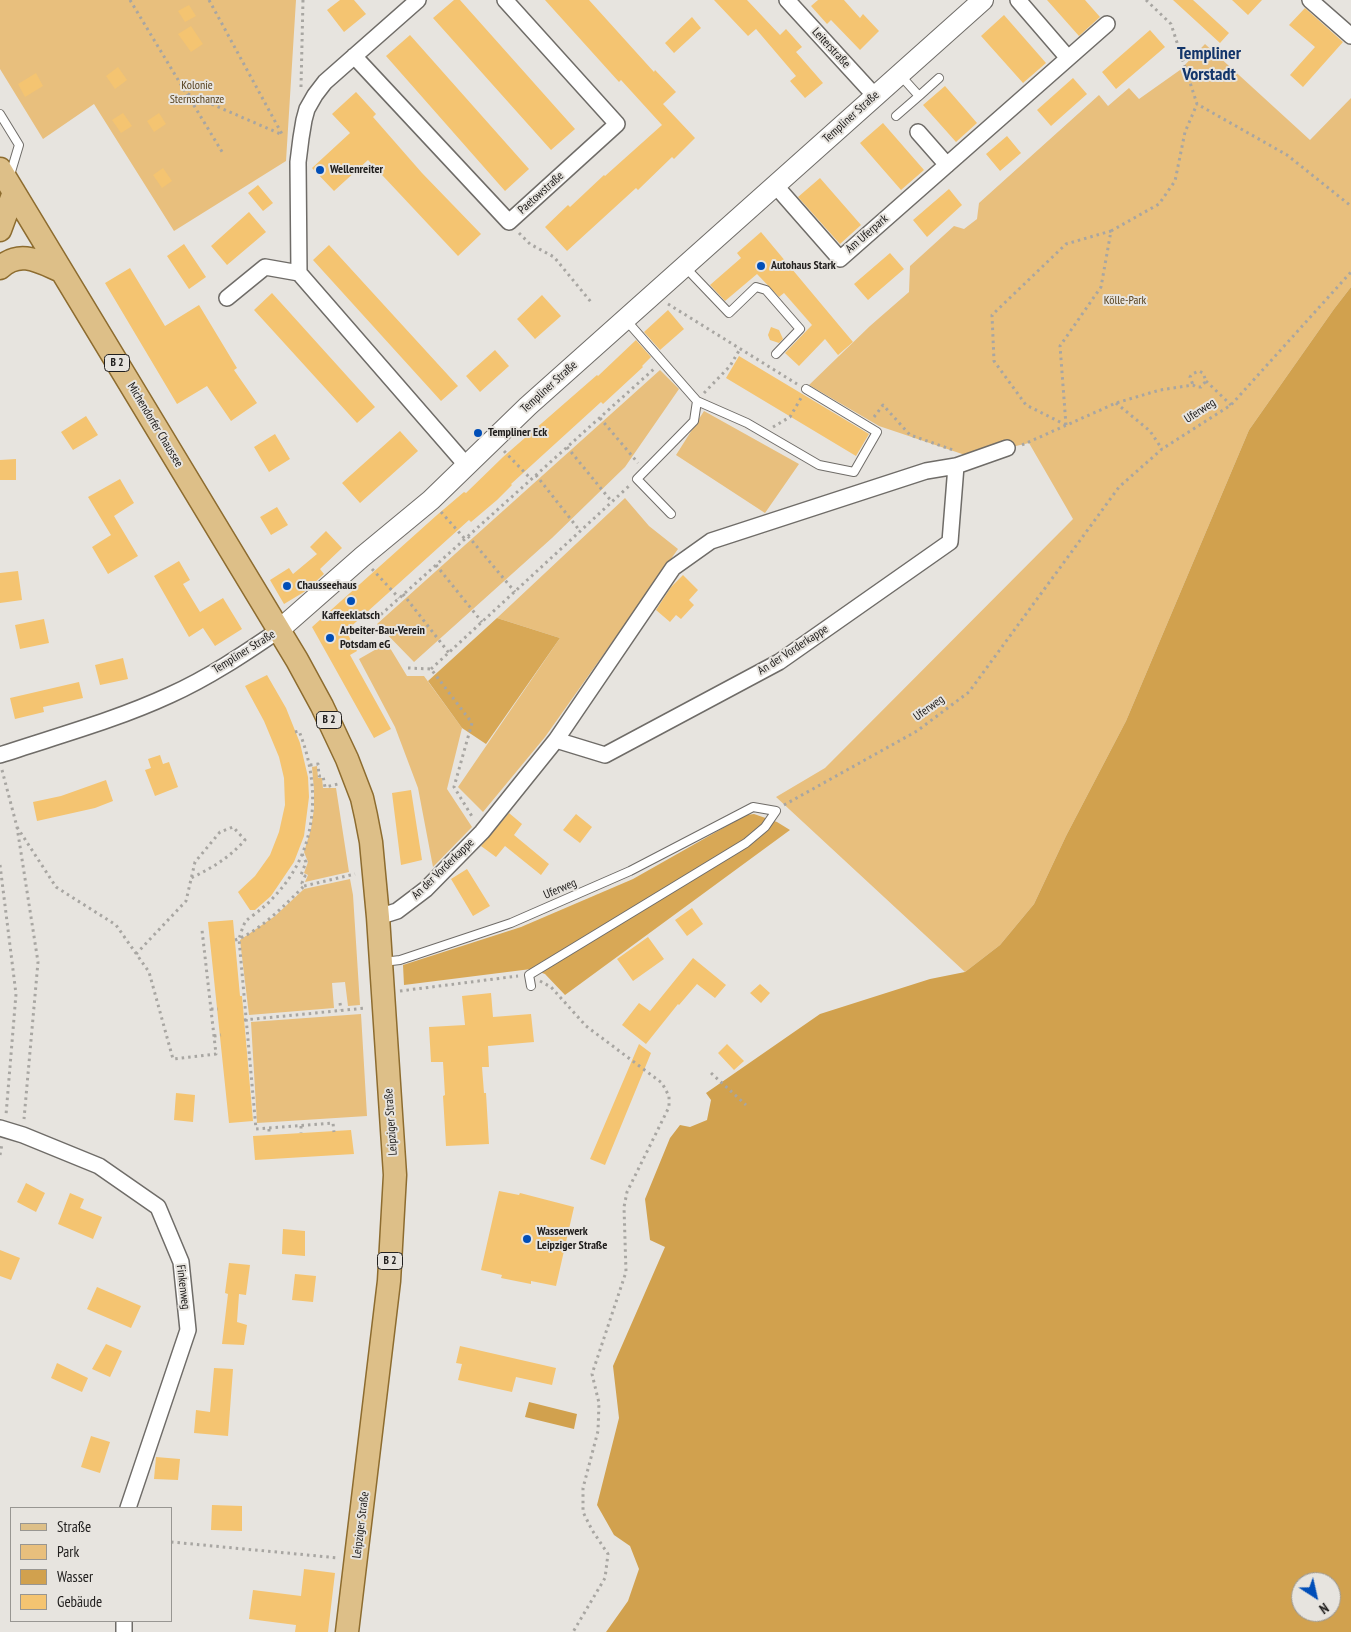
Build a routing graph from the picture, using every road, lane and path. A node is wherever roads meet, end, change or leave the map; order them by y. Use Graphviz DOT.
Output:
graph roads {
  1 [pos="130,0"];
  2 [pos="209,0"];
  3 [pos="303,0"];
  4 [pos="418,0"];
  5 [pos="505,0"];
  6 [pos="787,0"];
  7 [pos="983,0"];
  8 [pos="1018,0"];
  9 [pos="1146,0"];
  10 [pos="1310,0"];
  11 [pos="1107,24"];
  12 [pos="1351,36"];
  13 [pos="354,56"];
  14 [pos="1068,58"];
  15 [pos="900,74"];
  16 [pos="939,78"];
  17 [pos="186,93"];
  18 [pos="875,96"];
  19 [pos="919,96"];
  20 [pos="1197,104"];
  21 [pos="307,110"];
  22 [pos="0,114"];
  23 [pos="896,116"];
  24 [pos="918,132"];
  25 [pos="282,135"];
  26 [pos="224,155"];
  27 [pos="298,162"];
  28 [pos="947,165"];
  29 [pos="7,181"];
  30 [pos="774,185"];
  31 [pos="1351,206"];
  32 [pos="509,222"];
  33 [pos="0,230"];
  34 [pos="1111,232"];
  35 [pos="684,266"];
  36 [pos="0,268"];
  37 [pos="61,271"];
  38 [pos="299,272"];
  39 [pos="1351,272"];
  40 [pos="656,291"];
  41 [pos="226,298"];
  42 [pos="591,302"];
  43 [pos="625,318"];
  44 [pos="740,350"];
  45 [pos="776,354"];
  46 [pos="662,362"];
  47 [pos="1206,381"];
  48 [pos="1193,385"];
  49 [pos="806,389"];
  50 [pos="697,401"];
  51 [pos="1116,403"];
  52 [pos="1230,405"];
  53 [pos="876,414"];
  54 [pos="600,418"];
  55 [pos="1066,425"];
  56 [pos="763,433"];
  57 [pos="494,440"];
  58 [pos="568,447"];
  59 [pos="1007,448"];
  60 [pos="1162,448"];
  61 [pos="977,459"];
  62 [pos="467,466"];
  63 [pos="956,466"];
  64 [pos="645,471"];
  65 [pos="536,475"];
  66 [pos="637,479"];
  67 [pos="531,480"];
  68 [pos="431,500"];
  69 [pos="612,502"];
  70 [pos="671,514"];
  71 [pos="580,531"];
  72 [pos="467,538"];
  73 [pos="362,557"];
  74 [pos="436,565"];
  75 [pos="515,592"];
  76 [pos="403,594"];
  77 [pos="399,598"];
  78 [pos="376,619"];
  79 [pos="482,622"];
  80 [pos="279,630"];
  81 [pos="449,653"];
  82 [pos="408,668"];
  83 [pos="432,669"];
  84 [pos="295,732"];
  85 [pos="556,740"];
  86 [pos="0,755"];
  87 [pos="0,764"];
  88 [pos="310,765"];
  89 [pos="324,787"];
  90 [pos="776,811"];
  91 [pos="17,827"];
  92 [pos="482,832"];
  93 [pos="302,854"];
  94 [pos="0,865"];
  95 [pos="373,870"];
  96 [pos="191,878"];
  97 [pos="304,886"];
  98 [pos="378,916"];
  99 [pos="202,930"];
  100 [pos="237,939"];
  101 [pos="136,954"];
  102 [pos="381,962"];
  103 [pos="529,975"];
  104 [pos="531,986"];
  105 [pos="422,989"];
  106 [pos="340,1003"];
  107 [pos="384,1006"];
  108 [pos="218,1009"];
  109 [pos="211,1010"];
  110 [pos="341,1010"];
  111 [pos="246,1020"];
  112 [pos="219,1022"];
  113 [pos="213,1023"];
  114 [pos="221,1035"];
  115 [pos="214,1036"];
  116 [pos="711,1073"];
  117 [pos="746,1106"];
  118 [pos="301,1126"];
  119 [pos="269,1128"];
  120 [pos="3,1129"];
  121 [pos="334,1132"];
  122 [pos="301,1133"];
  123 [pos="23,1135"];
  124 [pos="269,1135"];
  125 [pos="0,1155"];
  126 [pos="128,1507"];
  127 [pos="172,1542"];
  128 [pos="357,1563"];
  129 [pos="347,1632"];
  130 [pos="573,1632"];
  1 -- 17 [label="path"];
  2 -- 25 [label="path"];
  3 -- 21 [label="path"];
  4 -- 13 [label="street"];
  5 -- 32 [label="street, Paetowstraße"];
  6 -- 18 [label="street, Leiterstraße"];
  7 -- 15 [label="street, Templiner Straße"];
  8 -- 14 [label="street"];
  9 -- 20 [label="path"];
  10 -- 12 [label="street"];
  11 -- 14 [label="street, Am Uferpark"];
  13 -- 21 [label="street"];
  13 -- 32 [label="street, Paetowstraße"];
  14 -- 28 [label="street, Am Uferpark"];
  15 -- 18 [label="street, Templiner Straße"];
  15 -- 19 [label="lane"];
  16 -- 19 [label="lane"];
  17 -- 25 [label="path"];
  17 -- 26 [label="path"];
  18 -- 30 [label="street, Templiner Straße"];
  19 -- 23 [label="lane"];
  20 -- 31 [label="path"];
  20 -- 34 [label="path"];
  21 -- 27 [label="street"];
  22 -- 29 [label="lane"];
  24 -- 28 [label="street"];
  25 -- 27 [label="path"];
  27 -- 38 [label="street"];
  28 -- 30 [label="street, Am Uferpark"];
  29 -- 33 [label="main road"];
  29 -- 37 [label="main road, Michendorfer Chaussee / B 2"];
  30 -- 35 [label="street, Templiner Straße"];
  32 -- 42 [label="path"];
  34 -- 55 [label="path"];
  34 -- 55 [label="path"];
  35 -- 40 [label="street, Templiner Straße"];
  35 -- 45 [label="lane"];
  36 -- 37 [label="main road"];
  37 -- 80 [label="main road, Michendorfer Chaussee / B 2"];
  38 -- 41 [label="street"];
  38 -- 62 [label="street"];
  39 -- 52 [label="path, Uferweg"];
  40 -- 43 [label="street, Templiner Straße"];
  40 -- 44 [label="path"];
  43 -- 46 [label="lane"];
  43 -- 57 [label="street, Templiner Straße"];
  44 -- 49 [label="path"];
  44 -- 50 [label="path"];
  46 -- 50 [label="lane"];
  46 -- 54 [label="path"];
  47 -- 48 [label="path"];
  47 -- 48 [label="path"];
  47 -- 52 [label="path"];
  48 -- 51 [label="path"];
  49 -- 56 [label="path"];
  49 -- 56 [label="lane"];
  50 -- 56 [label="lane"];
  50 -- 64 [label="lane"];
  51 -- 55 [label="path"];
  51 -- 60 [label="path"];
  52 -- 60 [label="path, Uferweg"];
  53 -- 61 [label="path"];
  54 -- 58 [label="path"];
  54 -- 64 [label="path"];
  55 -- 59 [label="path"];
  57 -- 62 [label="street, Templiner Straße"];
  57 -- 67 [label="path"];
  58 -- 65 [label="path"];
  58 -- 69 [label="path"];
  59 -- 61 [label="street, An der Vorderkappe"];
  60 -- 90 [label="path, Uferweg"];
  61 -- 63 [label="street, An der Vorderkappe"];
  62 -- 68 [label="street, Templiner Straße"];
  63 -- 85 [label="street, An der Vorderkappe"];
  63 -- 85 [label="street, An der Vorderkappe"];
  64 -- 66 [label="lane"];
  65 -- 67 [label="path"];
  65 -- 71 [label="path"];
  66 -- 69 [label="path"];
  66 -- 70 [label="lane"];
  67 -- 72 [label="path"];
  68 -- 72 [label="path"];
  68 -- 73 [label="street, Templiner Straße"];
  69 -- 71 [label="path"];
  71 -- 75 [label="path"];
  72 -- 74 [label="path"];
  72 -- 75 [label="path"];
  73 -- 77 [label="path"];
  73 -- 80 [label="street, Templiner Straße"];
  74 -- 76 [label="path"];
  74 -- 79 [label="path"];
  75 -- 79 [label="path"];
  76 -- 77 [label="path"];
  76 -- 81 [label="path"];
  77 -- 78 [label="path"];
  79 -- 81 [label="path"];
  80 -- 86 [label="street, Templiner Straße"];
  80 -- 95 [label="main road, Leipziger Straße / B 2"];
  81 -- 83 [label="path"];
  82 -- 83 [label="path"];
  83 -- 92 [label="path"];
  84 -- 88 [label="path"];
  85 -- 92 [label="street, An der Vorderkappe"];
  87 -- 91 [label="path"];
  88 -- 89 [label="path"];
  88 -- 93 [label="path"];
  90 -- 102 [label="lane, Uferweg"];
  90 -- 103 [label="lane"];
  91 -- 101 [label="path"];
  91 -- 123 [label="path"];
  92 -- 98 [label="street, An der Vorderkappe"];
  93 -- 97 [label="path"];
  93 -- 100 [label="path"];
  94 -- 120 [label="path"];
  95 -- 97 [label="path"];
  95 -- 98 [label="main road, Leipziger Straße / B 2"];
  96 -- 96 [label="path"];
  96 -- 101 [label="path"];
  97 -- 100 [label="path"];
  98 -- 102 [label="main road, Leipziger Straße / B 2"];
  99 -- 109 [label="path"];
  100 -- 111 [label="path"];
  101 -- 115 [label="path"];
  102 -- 107 [label="main road, Leipziger Straße / B 2"];
  103 -- 104 [label="lane"];
  103 -- 105 [label="path"];
  103 -- 130 [label="path"];
  106 -- 110 [label="path"];
  107 -- 110 [label="path"];
  107 -- 128 [label="main road, Leipziger Straße / B 2"];
  108 -- 109 [label="path"];
  109 -- 113 [label="path"];
  110 -- 111 [label="path"];
  111 -- 119 [label="path"];
  112 -- 113 [label="path"];
  113 -- 115 [label="path"];
  114 -- 115 [label="path"];
  116 -- 117 [label="path"];
  118 -- 119 [label="path"];
  118 -- 121 [label="path"];
  118 -- 122 [label="path"];
  119 -- 124 [label="path"];
  120 -- 123 [label="street, Finkenweg"];
  120 -- 125 [label="path"];
  123 -- 126 [label="street, Finkenweg"];
  127 -- 128 [label="path"];
  128 -- 129 [label="main road, Leipziger Straße / B 2"];
}
